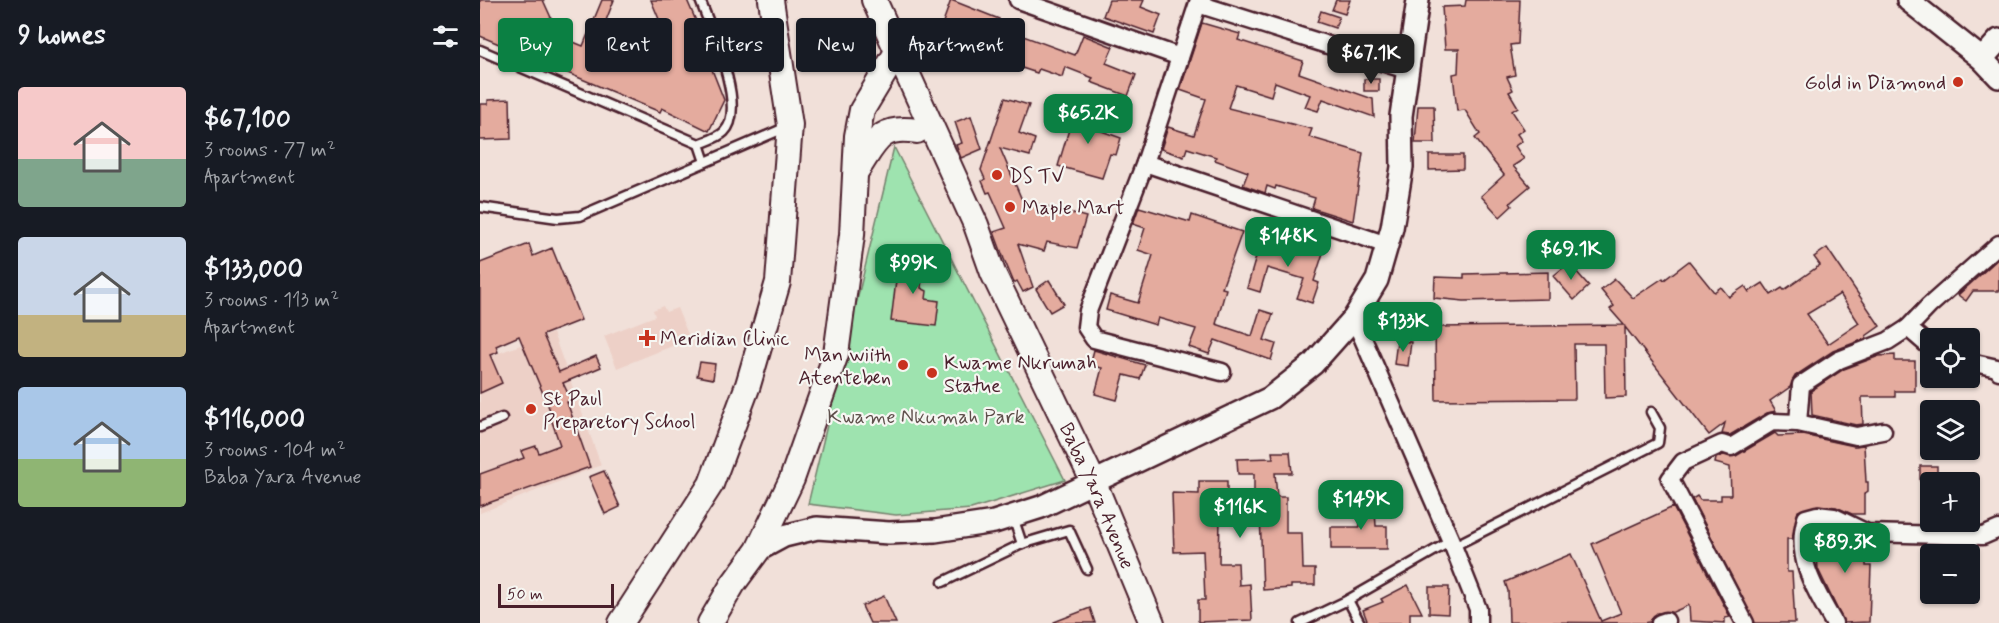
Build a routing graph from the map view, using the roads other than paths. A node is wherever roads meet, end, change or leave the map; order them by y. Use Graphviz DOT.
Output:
graph roads {
  1 [pos="700,0"];
  2 [pos="771,0"];
  3 [pos="861,0"];
  4 [pos="874,0"];
  5 [pos="1018,0"];
  6 [pos="1418,0"];
  7 [pos="1908,0"];
  8 [pos="1198,2"];
  9 [pos="1999,40"];
  10 [pos="888,47"];
  11 [pos="480,50"];
  12 [pos="888,52"];
  13 [pos="1180,57"];
  14 [pos="1982,59"];
  15 [pos="888,67"];
  16 [pos="1407,70"];
  17 [pos="896,72"];
  18 [pos="898,72"];
  19 [pos="1999,77"];
  20 [pos="790,125"];
  21 [pos="917,131"];
  22 [pos="699,144"];
  23 [pos="705,162"];
  24 [pos="1145,163"];
  25 [pos="857,170"];
  26 [pos="480,207"];
  27 [pos="1999,244"];
  28 [pos="1387,245"];
  29 [pos="993,273"];
  30 [pos="1354,318"];
  31 [pos="1908,328"];
  32 [pos="1920,338"];
  33 [pos="1980,364"];
  34 [pos="1999,371"];
  35 [pos="1222,372"];
  36 [pos="1651,412"];
  37 [pos="502,418"];
  38 [pos="1798,423"];
  39 [pos="480,427"];
  40 [pos="1883,431"];
  41 [pos="1094,483"];
  42 [pos="1013,516"];
  43 [pos="1999,529"];
  44 [pos="1022,544"];
  45 [pos="1453,544"];
  46 [pos="758,550"];
  47 [pos="1087,569"];
  48 [pos="943,582"];
  49 [pos="1348,600"];
  50 [pos="621,623"];
  51 [pos="710,623"];
  52 [pos="1152,623"];
  53 [pos="1300,623"];
  54 [pos="1360,623"];
  55 [pos="1478,623"];
  56 [pos="1745,623"];
  57 [pos="1833,623"];
  1 -- 22 [label="lane"];
  2 -- 20 [label="main road"];
  3 -- 12 [label="main road, Baba Yara Avenue"];
  4 -- 10 [label="main road, Baba Yara Avenue"];
  5 -- 13 [label="street"];
  6 -- 16 [label="street"];
  7 -- 14 [label="street"];
  8 -- 13 [label="street"];
  8 -- 16 [label="street"];
  9 -- 14 [label="street"];
  11 -- 22 [label="lane"];
  13 -- 24 [label="street"];
  14 -- 19 [label="street"];
  15 -- 25 [label="main road"];
  16 -- 28 [label="street"];
  17 -- 21 [label="main road, Baba Yara Avenue"];
  18 -- 29 [label="main road, Baba Yara Avenue"];
  20 -- 23 [label="lane"];
  20 -- 50 [label="main road"];
  21 -- 25 [label="main road"];
  21 -- 29 [label="main road, Baba Yara Avenue"];
  22 -- 23 [label="lane"];
  23 -- 26 [label="lane"];
  24 -- 28 [label="street"];
  24 -- 35 [label="street"];
  25 -- 46 [label="main road"];
  27 -- 31 [label="street"];
  28 -- 30 [label="street"];
  29 -- 41 [label="main road, Baba Yara Avenue"];
  30 -- 41 [label="street"];
  30 -- 45 [label="street"];
  31 -- 32 [label="street"];
  31 -- 38 [label="street"];
  33 -- 34 [label="street"];
  36 -- 45 [label="lane"];
  37 -- 39 [label="lane"];
  38 -- 40 [label="street"];
  38 -- 56 [label="street"];
  41 -- 42 [label="street"];
  41 -- 52 [label="main road, Baba Yara Avenue"];
  42 -- 44 [label="lane"];
  42 -- 46 [label="street"];
  43 -- 57 [label="street"];
  44 -- 47 [label="lane"];
  44 -- 48 [label="lane"];
  45 -- 49 [label="lane"];
  45 -- 55 [label="street"];
  46 -- 51 [label="main road"];
  49 -- 53 [label="lane"];
  49 -- 54 [label="lane"];
}
